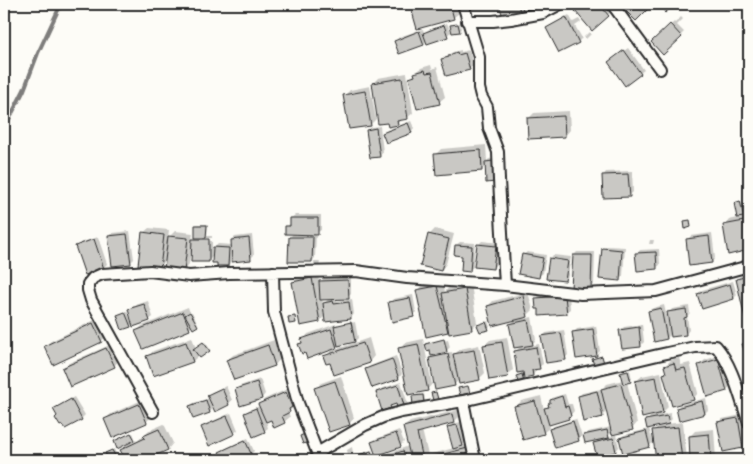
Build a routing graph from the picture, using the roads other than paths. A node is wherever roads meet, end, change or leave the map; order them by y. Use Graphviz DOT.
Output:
graph roads {
  1 [pos="463,4"];
  2 [pos="560,4"];
  3 [pos="612,4"];
  4 [pos="467,21"];
  5 [pos="660,69"];
  6 [pos="749,266"];
  7 [pos="273,272"];
  8 [pos="505,285"];
  9 [pos="462,401"];
  10 [pos="153,412"];
  11 [pos="749,423"];
  12 [pos="319,456"];
  13 [pos="475,460"];
  1 -- 4 [label="street"];
  2 -- 4 [label="street"];
  3 -- 5 [label="street"];
  4 -- 8 [label="street"];
  6 -- 8 [label="street"];
  7 -- 8 [label="street"];
  7 -- 10 [label="street"];
  7 -- 12 [label="street"];
  9 -- 11 [label="street"];
  9 -- 12 [label="street"];
  9 -- 13 [label="street"];
}
